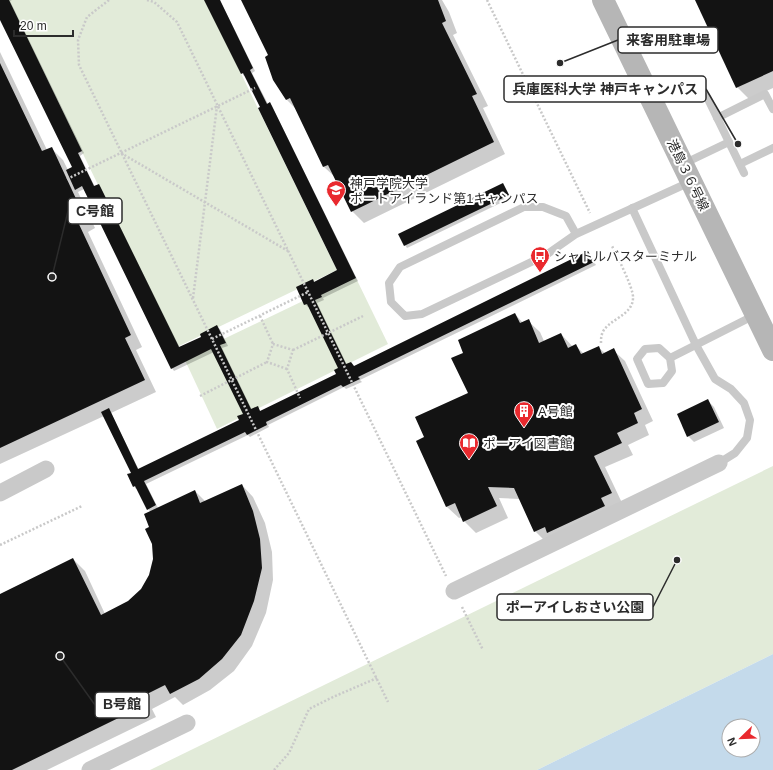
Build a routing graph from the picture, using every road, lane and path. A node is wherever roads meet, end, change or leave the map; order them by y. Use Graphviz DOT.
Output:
graph roads {
  1 [pos="107,0"];
  2 [pos="147,0"];
  3 [pos="487,0"];
  4 [pos="603,0"];
  5 [pos="255,88"];
  6 [pos="707,97"];
  7 [pos="217,106"];
  8 [pos="773,109"];
  9 [pos="717,118"];
  10 [pos="729,142"];
  11 [pos="773,148"];
  12 [pos="121,153"];
  13 [pos="740,164"];
  14 [pos="687,173"];
  15 [pos="744,173"];
  16 [pos="67,179"];
  17 [pos="205,203"];
  18 [pos="632,208"];
  19 [pos="596,226"];
  20 [pos="576,234"];
  21 [pos="612,246"];
  22 [pos="288,251"];
  23 [pos="308,292"];
  24 [pos="193,298"];
  25 [pos="756,315"];
  26 [pos="260,316"];
  27 [pos="363,316"];
  28 [pos="212,339"];
  29 [pos="601,343"];
  30 [pos="273,344"];
  31 [pos="696,345"];
  32 [pos="293,350"];
  33 [pos="773,350"];
  34 [pos="670,358"];
  35 [pos="267,362"];
  36 [pos="287,369"];
  37 [pos="232,380"];
  38 [pos="200,396"];
  39 [pos="300,398"];
  40 [pos="719,463"];
  41 [pos="46,469"];
  42 [pos="0,493"];
  43 [pos="82,506"];
  44 [pos="0,545"];
  45 [pos="454,591"];
  46 [pos="483,650"];
  47 [pos="377,678"];
  48 [pos="388,702"];
  49 [pos="187,723"];
  50 [pos="90,770"];
  51 [pos="274,770"];
  1 -- 12 [label="path"];
  2 -- 7 [label="path"];
  3 -- 19 [label="path"];
  4 -- 14 [label="street, 港島３６号線"];
  5 -- 7 [label="path"];
  6 -- 9 [label="lane"];
  7 -- 12 [label="path"];
  7 -- 17 [label="path"];
  7 -- 22 [label="path"];
  8 -- 9 [label="lane"];
  9 -- 10 [label="lane"];
  10 -- 13 [label="lane"];
  10 -- 14 [label="lane"];
  11 -- 13 [label="lane"];
  12 -- 16 [label="path"];
  12 -- 17 [label="path"];
  12 -- 24 [label="path"];
  13 -- 15 [label="lane"];
  14 -- 18 [label="lane"];
  14 -- 25 [label="street, 港島３６号線"];
  17 -- 22 [label="path"];
  17 -- 24 [label="path"];
  18 -- 19 [label="lane"];
  18 -- 31 [label="lane"];
  19 -- 20 [label="lane"];
  20 -- 20 [label="lane"];
  21 -- 29 [label="path"];
  22 -- 23 [label="path"];
  23 -- 26 [label="path"];
  23 -- 45 [label="path"];
  24 -- 28 [label="path"];
  25 -- 31 [label="lane"];
  25 -- 33 [label="street, 港島３６号線"];
  26 -- 28 [label="path"];
  26 -- 30 [label="path"];
  27 -- 32 [label="path"];
  28 -- 37 [label="path"];
  30 -- 32 [label="path"];
  30 -- 35 [label="path"];
  31 -- 34 [label="lane"];
  31 -- 40 [label="lane"];
  32 -- 36 [label="path"];
  34 -- 34 [label="lane"];
  35 -- 36 [label="path"];
  35 -- 37 [label="path"];
  36 -- 39 [label="path"];
  37 -- 38 [label="path"];
  37 -- 47 [label="path"];
  40 -- 45 [label="street"];
  41 -- 42 [label="street"];
  43 -- 44 [label="path"];
  45 -- 46 [label="path"];
  47 -- 48 [label="path"];
  47 -- 51 [label="path"];
  49 -- 50 [label="street"];
}
